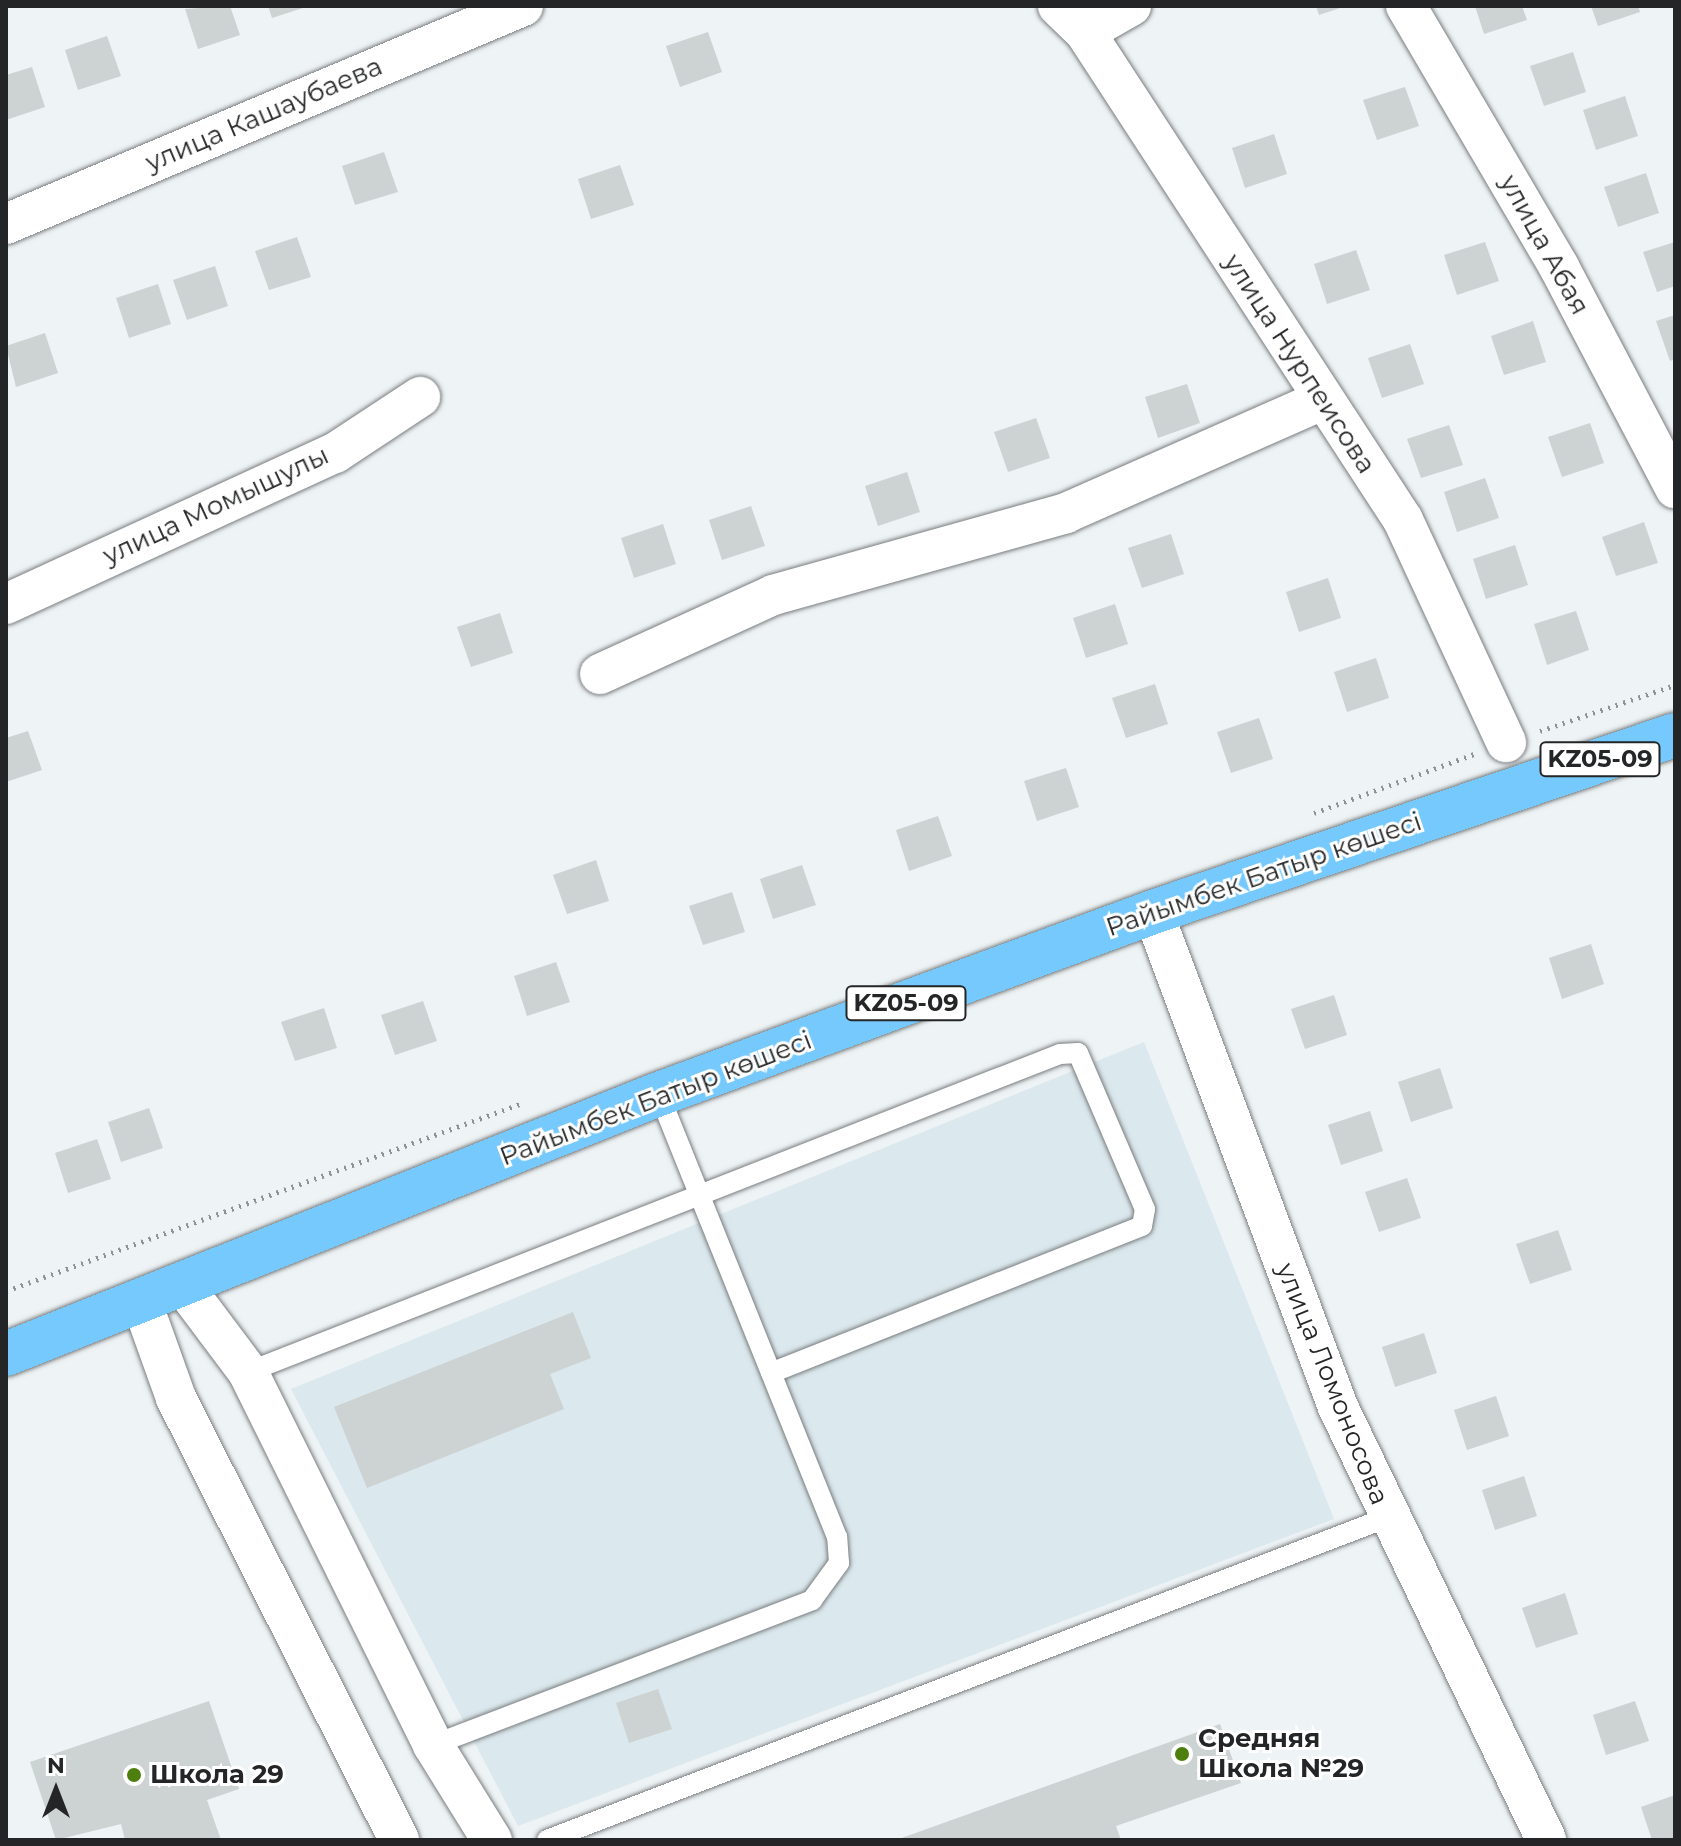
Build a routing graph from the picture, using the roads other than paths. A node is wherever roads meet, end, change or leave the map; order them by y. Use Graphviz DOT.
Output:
graph roads {
  1 [pos="523,6"];
  2 [pos="1131,6"];
  3 [pos="1406,6"];
  4 [pos="1072,19"];
  5 [pos="6,224"];
  6 [pos="420,397"];
  7 [pos="1320,401"];
  8 [pos="1675,488"];
  9 [pos="6,604"];
  10 [pos="600,674"];
  11 [pos="1675,735"];
  12 [pos="1506,742"];
  13 [pos="1153,912"];
  14 [pos="659,1094"];
  15 [pos="700,1199"];
  16 [pos="185,1288"];
  17 [pos="142,1303"];
  18 [pos="6,1354"];
  19 [pos="248,1372"];
  20 [pos="771,1373"];
  21 [pos="1386,1518"];
  22 [pos="433,1745"];
  23 [pos="399,1840"];
  24 [pos="492,1840"];
  25 [pos="547,1840"];
  26 [pos="1546,1840"];
  1 -- 5 [label="street, улица Кашаубаева"];
  2 -- 4 [label="street"];
  3 -- 8 [label="street, улица Абая"];
  4 -- 7 [label="street, улица Нурпеисова"];
  6 -- 9 [label="street, улица Момышулы"];
  7 -- 10 [label="street"];
  7 -- 12 [label="street, улица Нурпеисова"];
  11 -- 13 [label="main road, Райымбек Батыр көшесі / KZ05-09"];
  13 -- 14 [label="main road, Райымбек Батыр көшесі / KZ05-09"];
  13 -- 21 [label="street, улица Ломоносова"];
  14 -- 15 [label="lane"];
  14 -- 16 [label="main road, Райымбек Батыр көшесі / KZ05-09"];
  15 -- 19 [label="lane"];
  15 -- 20 [label="lane"];
  15 -- 20 [label="lane"];
  16 -- 17 [label="main road, Райымбек Батыр көшесі / KZ05-09"];
  16 -- 19 [label="street"];
  17 -- 18 [label="main road, Райымбек Батыр көшесі / KZ05-09"];
  17 -- 23 [label="street"];
  19 -- 22 [label="street"];
  20 -- 22 [label="lane"];
  21 -- 25 [label="lane"];
  21 -- 26 [label="street, улица Ломоносова"];
  22 -- 24 [label="street"];
}
